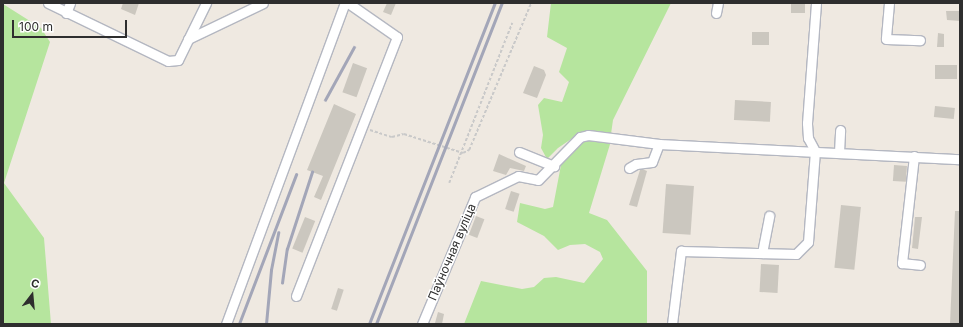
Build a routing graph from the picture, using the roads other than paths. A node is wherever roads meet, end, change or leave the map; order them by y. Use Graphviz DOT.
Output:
graph roads {
  1 [pos="48,3"];
  2 [pos="70,3"];
  3 [pos="206,3"];
  4 [pos="263,3"];
  5 [pos="344,3"];
  6 [pos="348,3"];
  7 [pos="718,3"];
  8 [pos="816,3"];
  9 [pos="889,3"];
  10 [pos="66,13"];
  11 [pos="716,14"];
  12 [pos="188,39"];
  13 [pos="920,40"];
  14 [pos="840,130"];
  15 [pos="659,144"];
  16 [pos="815,151"];
  17 [pos="519,152"];
  18 [pos="839,152"];
  19 [pos="914,156"];
  20 [pos="960,158"];
  21 [pos="554,166"];
  22 [pos="629,168"];
  23 [pos="769,216"];
  24 [pos="762,253"];
  25 [pos="920,265"];
  26 [pos="296,296"];
  27 [pos="226,324"];
  28 [pos="422,324"];
  29 [pos="672,324"];
  1 -- 10 [label="street"];
  2 -- 10 [label="street"];
  3 -- 12 [label="street"];
  4 -- 12 [label="street"];
  5 -- 27 [label="street"];
  6 -- 26 [label="street"];
  7 -- 11 [label="street"];
  8 -- 16 [label="street"];
  9 -- 13 [label="street"];
  10 -- 12 [label="street"];
  14 -- 18 [label="street"];
  15 -- 16 [label="street"];
  15 -- 21 [label="street"];
  15 -- 22 [label="street"];
  16 -- 18 [label="street"];
  16 -- 24 [label="street"];
  17 -- 21 [label="street"];
  18 -- 19 [label="street"];
  19 -- 20 [label="street"];
  19 -- 25 [label="street"];
  21 -- 28 [label="street, Паўночная вуліца"];
  23 -- 24 [label="street"];
  24 -- 29 [label="street"];
}
